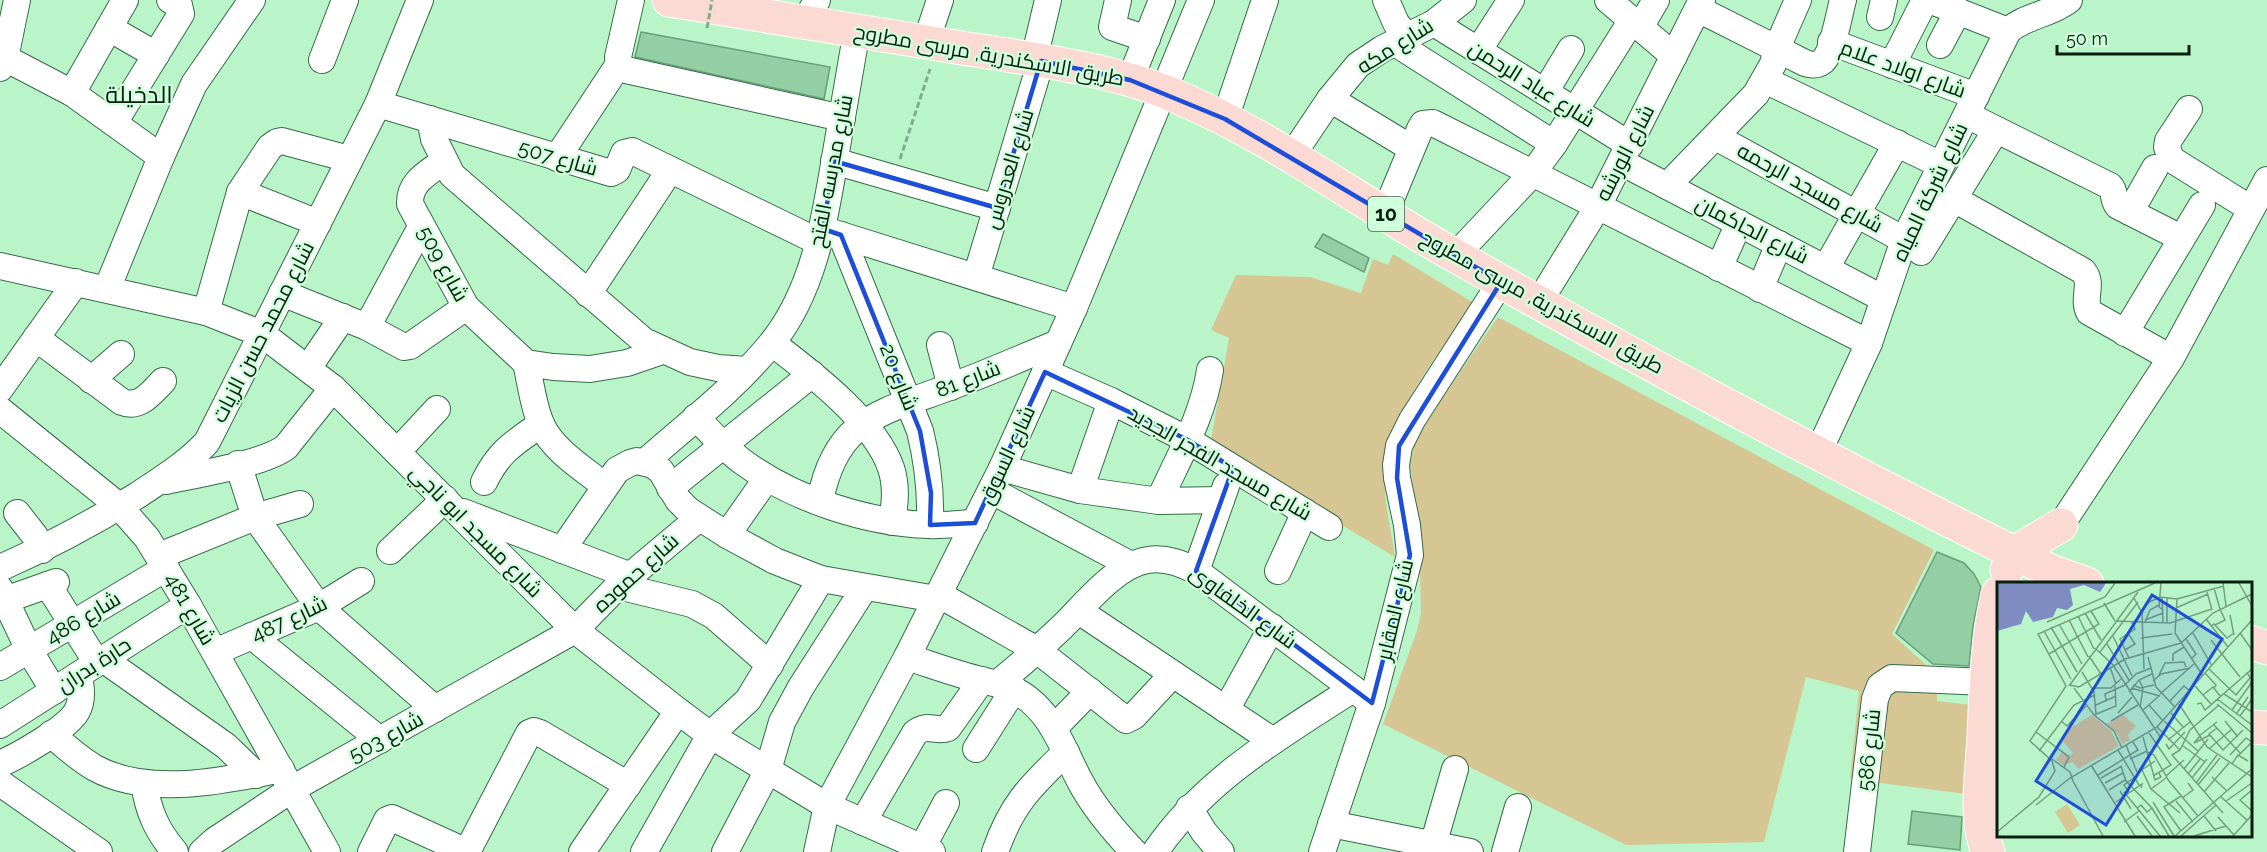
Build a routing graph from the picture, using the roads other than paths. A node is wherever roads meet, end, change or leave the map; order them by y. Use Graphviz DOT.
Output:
graph roads {
  1 [pos="17,0"];
  2 [pos="125,0"];
  3 [pos="170,0"];
  4 [pos="252,0"];
  5 [pos="345,0"];
  6 [pos="420,0"];
  7 [pos="631,0"];
  8 [pos="669,0"];
  9 [pos="940,0"];
  10 [pos="1048,0"];
  11 [pos="1118,0"];
  12 [pos="1162,0"];
  13 [pos="1201,0"];
  14 [pos="1386,0"];
  15 [pos="1463,0"];
  16 [pos="1511,0"];
  17 [pos="1608,0"];
  18 [pos="1656,0"];
  19 [pos="1798,0"];
  20 [pos="1843,0"];
  21 [pos="1927,0"];
  22 [pos="2068,0"];
  23 [pos="1260,1"];
  24 [pos="1700,4"];
  25 [pos="1965,8"];
  26 [pos="811,11"];
  27 [pos="1434,23"];
  28 [pos="1636,24"];
  29 [pos="109,28"];
  30 [pos="857,30"];
  31 [pos="2008,31"];
  32 [pos="1146,39"];
  33 [pos="1401,40"];
  34 [pos="1831,42"];
  35 [pos="932,43"];
  36 [pos="1940,45"];
  37 [pos="1777,48"];
  38 [pos="1571,49"];
  39 [pos="1479,51"];
  40 [pos="156,55"];
  41 [pos="1674,56"];
  42 [pos="322,60"];
  43 [pos="1038,60"];
  44 [pos="2,63"];
  45 [pos="619,63"];
  46 [pos="1892,65"];
  47 [pos="1130,80"];
  48 [pos="1765,80"];
  49 [pos="1162,91"];
  50 [pos="1545,92"];
  51 [pos="72,93"];
  52 [pos="1976,96"];
  53 [pos="1330,99"];
  54 [pos="378,104"];
  55 [pos="720,107"];
  56 [pos="2189,110"];
  57 [pos="1575,111"];
  58 [pos="430,119"];
  59 [pos="1225,119"];
  60 [pos="114,123"];
  61 [pos="840,126"];
  62 [pos="1716,137"];
  63 [pos="1897,143"];
  64 [pos="1554,144"];
  65 [pos="1411,148"];
  66 [pos="1625,153"];
  67 [pos="161,157"];
  68 [pos="1292,157"];
  69 [pos="557,158"];
  70 [pos="349,159"];
  71 [pos="444,161"];
  72 [pos="834,161"];
  73 [pos="1941,165"];
  74 [pos="2155,168"];
  75 [pos="670,170"];
  76 [pos="1532,174"];
  77 [pos="2267,180"];
  78 [pos="1667,186"];
  79 [pos="240,192"];
  80 [pos="1954,199"];
  81 [pos="2202,205"];
  82 [pos="997,208"];
  83 [pos="1597,208"];
  84 [pos="2251,209"];
  85 [pos="2130,212"];
  86 [pos="1385,213"];
  87 [pos="1857,214"];
  88 [pos="318,223"];
  89 [pos="1739,224"];
  90 [pos="422,227"];
  91 [pos="828,236"];
  92 [pos="2181,238"];
  93 [pos="1779,244"];
  94 [pos="1912,246"];
  95 [pos="1455,256"];
  96 [pos="0,266"];
  97 [pos="1719,268"];
  98 [pos="1826,268"];
  99 [pos="976,277"];
  100 [pos="76,282"];
  101 [pos="1500,282"];
  102 [pos="107,289"];
  103 [pos="1760,289"];
  104 [pos="282,293"];
  105 [pos="588,294"];
  106 [pos="1884,299"];
  107 [pos="1539,302"];
  108 [pos="466,307"];
  109 [pos="1074,308"];
  110 [pos="206,312"];
  111 [pos="343,317"];
  112 [pos="367,327"];
  113 [pos="2125,333"];
  114 [pos="262,334"];
  115 [pos="36,338"];
  116 [pos="772,343"];
  117 [pos="1058,343"];
  118 [pos="1869,343"];
  119 [pos="940,345"];
  120 [pos="662,351"];
  121 [pos="121,354"];
  122 [pos="2171,358"];
  123 [pos="526,363"];
  124 [pos="308,368"];
  125 [pos="747,370"];
  126 [pos="1210,370"];
  127 [pos="1045,372"];
  128 [pos="812,374"];
  129 [pos="91,380"];
  130 [pos="163,381"];
  131 [pos="951,387"];
  132 [pos="0,388"];
  133 [pos="333,388"];
  134 [pos="909,401"];
  135 [pos="1111,401"];
  136 [pos="437,409"];
  137 [pos="0,410"];
  138 [pos="696,417"];
  139 [pos="863,423"];
  140 [pos="541,424"];
  141 [pos="1186,439"];
  142 [pos="722,445"];
  143 [pos="397,452"];
  144 [pos="1818,453"];
  145 [pos="645,462"];
  146 [pos="238,464"];
  147 [pos="1233,468"];
  148 [pos="766,477"];
  149 [pos="997,480"];
  150 [pos="484,483"];
  151 [pos="155,484"];
  152 [pos="605,486"];
  153 [pos="670,488"];
  154 [pos="1080,490"];
  155 [pos="1221,500"];
  156 [pos="820,501"];
  157 [pos="1159,501"];
  158 [pos="300,504"];
  159 [pos="449,504"];
  160 [pos="119,506"];
  161 [pos="1305,512"];
  162 [pos="17,513"];
  163 [pos="255,518"];
  164 [pos="699,518"];
  165 [pos="892,522"];
  166 [pos="975,522"];
  167 [pos="930,525"];
  168 [pos="2061,525"];
  169 [pos="1329,527"];
  170 [pos="727,535"];
  171 [pos="42,550"];
  172 [pos="562,550"];
  173 [pos="390,551"];
  174 [pos="2014,553"];
  175 [pos="163,562"];
  176 [pos="1131,565"];
  177 [pos="0,568"];
  178 [pos="1196,571"];
  179 [pos="1278,571"];
  180 [pos="2051,578"];
  181 [pos="821,579"];
  182 [pos="361,581"];
  183 [pos="624,581"];
  184 [pos="2003,582"];
  185 [pos="2075,582"];
  186 [pos="865,587"];
  187 [pos="3,595"];
  188 [pos="937,596"];
  189 [pos="1997,602"];
  190 [pos="188,605"];
  191 [pos="319,607"];
  192 [pos="1079,611"];
  193 [pos="73,624"];
  194 [pos="1272,627"];
  195 [pos="575,630"];
  196 [pos="252,636"];
  197 [pos="2252,643"];
  198 [pos="2267,648"];
  199 [pos="29,650"];
  200 [pos="1037,650"];
  201 [pos="215,652"];
  202 [pos="907,657"];
  203 [pos="2,663"];
  204 [pos="770,665"];
  205 [pos="93,666"];
  206 [pos="1173,674"];
  207 [pos="1987,682"];
  208 [pos="998,684"];
  209 [pos="54,691"];
  210 [pos="1090,691"];
  211 [pos="1363,696"];
  212 [pos="435,709"];
  213 [pos="1226,710"];
  214 [pos="678,711"];
  215 [pos="5,722"];
  216 [pos="1054,728"];
  217 [pos="710,735"];
  218 [pos="44,739"];
  219 [pos="380,740"];
  220 [pos="1273,741"];
  221 [pos="976,749"];
  222 [pos="1066,752"];
  223 [pos="0,764"];
  224 [pos="1455,769"];
  225 [pos="768,770"];
  226 [pos="256,775"];
  227 [pos="286,779"];
  228 [pos="144,783"];
  229 [pos="0,784"];
  230 [pos="628,785"];
  231 [pos="946,803"];
  232 [pos="827,806"];
  233 [pos="1518,807"];
  234 [pos="1189,808"];
  235 [pos="863,822"];
  236 [pos="1331,824"];
  237 [pos="1999,837"];
  238 [pos="1433,845"];
  239 [pos="927,850"];
  240 [pos="99,852"];
  241 [pos="175,852"];
  242 [pos="202,852"];
  243 [pos="327,852"];
  244 [pos="371,852"];
  245 [pos="467,852"];
  246 [pos="582,852"];
  247 [pos="644,852"];
  248 [pos="725,852"];
  249 [pos="818,852"];
  250 [pos="994,852"];
  251 [pos="1134,852"];
  252 [pos="1155,852"];
  253 [pos="1221,852"];
  254 [pos="1322,852"];
  255 [pos="1470,852"];
  256 [pos="1505,852"];
  257 [pos="1857,852"];
  258 [pos="1988,852"];
  259 [pos="1997,852"];
  1 -- 44 [label="street"];
  2 -- 29 [label="street"];
  3 -- 40 [label="street"];
  4 -- 67 [label="street"];
  5 -- 42 [label="street"];
  6 -- 54 [label="street, شارع محمد حسن الزيات"];
  7 -- 45 [label="street"];
  8 -- 26 [label="main road, طريق الاسكندرية, مرسى مطروح / 10"];
  9 -- 35 [label="street"];
  10 -- 43 [label="street, شارع العدروس"];
  11 -- 32 [label="street"];
  12 -- 32 [label="street"];
  13 -- 49 [label="street, شارع السوق"];
  14 -- 33 [label="street"];
  15 -- 27 [label="street, شارع مكه"];
  16 -- 39 [label="street"];
  17 -- 28 [label="street"];
  18 -- 28 [label="street"];
  19 -- 37 [label="street"];
  20 -- 34 [label="street"];
  21 -- 25 [label="street"];
  21 -- 46 [label="street"];
  22 -- 31 [label="street"];
  23 -- 59 [label="street"];
  24 -- 37 [label="street"];
  24 -- 41 [label="street, شارع الورشه"];
  25 -- 31 [label="street"];
  25 -- 36 [label="street"];
  26 -- 30 [label="main road, طريق الاسكندرية, مرسى مطروح / 10"];
  27 -- 33 [label="street, شارع مكه"];
  27 -- 39 [label="street, شارع عباد الرحمن"];
  28 -- 41 [label="street"];
  28 -- 57 [label="street"];
  29 -- 40 [label="street"];
  29 -- 51 [label="street"];
  30 -- 35 [label="main road, طريق الاسكندرية, مرسى مطروح / 10"];
  30 -- 61 [label="street, شارع مدرسه الفتح"];
  31 -- 52 [label="street, شارع شركة المياه"];
  32 -- 47 [label="street"];
  33 -- 53 [label="street, شارع مكه"];
  33 -- 64 [label="street"];
  34 -- 37 [label="street"];
  34 -- 46 [label="street, شارع اولاد علام"];
  35 -- 43 [label="main road, طريق الاسكندرية, مرسى مطروح / 10"];
  37 -- 48 [label="street"];
  38 -- 50 [label="street"];
  39 -- 50 [label="street, شارع عباد الرحمن"];
  40 -- 60 [label="street"];
  41 -- 66 [label="street, شارع الورشه"];
  43 -- 47 [label="main road, طريق الاسكندرية, مرسى مطروح / 10"];
  43 -- 82 [label="street, شارع العدروس"];
  44 -- 51 [label="street"];
  45 -- 61 [label="street"];
  45 -- 69 [label="street"];
  46 -- 52 [label="street, شارع اولاد علام"];
  47 -- 49 [label="main road, طريق الاسكندرية, مرسى مطروح / 10"];
  48 -- 62 [label="street"];
  48 -- 63 [label="street"];
  49 -- 59 [label="main road, طريق الاسكندرية, مرسى مطروح / 10"];
  49 -- 109 [label="street, شارع السوق"];
  50 -- 57 [label="street, شارع عباد الرحمن"];
  51 -- 60 [label="street"];
  52 -- 73 [label="street, شارع شركة المياه"];
  53 -- 65 [label="street"];
  53 -- 68 [label="street, شارع مكه"];
  54 -- 58 [label="street, شارع 507"];
  54 -- 70 [label="street, شارع محمد حسن الزيات"];
  55 -- 61 [label="street"];
  56 -- 84 [label="street"];
  57 -- 64 [label="street"];
  57 -- 66 [label="street, شارع عباد الرحمن"];
  58 -- 69 [label="street, شارع 507"];
  58 -- 71 [label="street"];
  59 -- 68 [label="main road, طريق الاسكندرية, مرسى مطروح / 10"];
  60 -- 67 [label="street"];
  61 -- 72 [label="street, شارع مدرسه الفتح"];
  62 -- 78 [label="street"];
  62 -- 87 [label="street, شارع مسجد الرحمه"];
  63 -- 73 [label="street"];
  63 -- 87 [label="street"];
  64 -- 76 [label="street"];
  65 -- 76 [label="street"];
  65 -- 86 [label="street"];
  66 -- 78 [label="street, شارع الجاكمان"];
  66 -- 83 [label="street, شارع الورشه"];
  67 -- 102 [label="street"];
  68 -- 86 [label="main road, طريق الاسكندرية, مرسى مطروح / 10"];
  69 -- 75 [label="street, شارع 507"];
  70 -- 79 [label="street"];
  70 -- 88 [label="street, شارع محمد حسن الزيات"];
  71 -- 90 [label="street, شارع 509"];
  71 -- 105 [label="street"];
  72 -- 82 [label="street"];
  72 -- 91 [label="street, شارع مدرسه الفتح"];
  73 -- 94 [label="street, شارع شركة المياه"];
  74 -- 85 [label="street"];
  75 -- 91 [label="street, شارع 507"];
  75 -- 105 [label="street"];
  76 -- 83 [label="street"];
  76 -- 95 [label="street"];
  77 -- 84 [label="street"];
  78 -- 89 [label="street, شارع الجاكمان"];
  79 -- 88 [label="street"];
  79 -- 110 [label="street"];
  80 -- 85 [label="street"];
  80 -- 94 [label="street"];
  80 -- 113 [label="street"];
  81 -- 92 [label="street"];
  82 -- 99 [label="street, شارع العدروس"];
  83 -- 97 [label="street"];
  83 -- 107 [label="street, شارع الورشه"];
  84 -- 122 [label="street"];
  85 -- 92 [label="street"];
  86 -- 95 [label="main road, طريق الاسكندرية, مرسى مطروح / 10"];
  87 -- 94 [label="street, شارع مسجد الرحمه"];
  87 -- 98 [label="street"];
  88 -- 104 [label="street, شارع محمد حسن الزيات"];
  89 -- 93 [label="street, شارع الجاكمان"];
  89 -- 97 [label="street"];
  90 -- 108 [label="street, شارع 509"];
  90 -- 112 [label="street"];
  91 -- 99 [label="street, شارع 507"];
  91 -- 116 [label="street, شارع مدرسه الفتح"];
  91 -- 134 [label="street, شارع 20"];
  92 -- 113 [label="street"];
  93 -- 98 [label="street, شارع الجاكمان"];
  93 -- 103 [label="street"];
  94 -- 106 [label="street, شارع شركة المياه"];
  95 -- 101 [label="main road, طريق الاسكندرية, مرسى مطروح / 10"];
  96 -- 100 [label="street, شارع مسجد ابو ناجي"];
  97 -- 103 [label="street"];
  98 -- 106 [label="street, شارع الجاكمان"];
  99 -- 109 [label="street, شارع 507"];
  100 -- 102 [label="street, شارع مسجد ابو ناجي"];
  100 -- 115 [label="street"];
  101 -- 107 [label="main road, طريق الاسكندرية, مرسى مطروح / 10"];
  101 -- 211 [label="street, شارع المقابر"];
  102 -- 110 [label="street, شارع مسجد ابو ناجي"];
  103 -- 118 [label="street"];
  104 -- 111 [label="street"];
  104 -- 114 [label="street, شارع محمد حسن الزيات"];
  105 -- 120 [label="street"];
  106 -- 118 [label="street, شارع شركة المياه"];
  107 -- 144 [label="main road, طريق الاسكندرية, مرسى مطروح / 10"];
  108 -- 112 [label="street"];
  108 -- 123 [label="street, شارع 509"];
  109 -- 117 [label="street, شارع السوق"];
  110 -- 114 [label="street, شارع مسجد ابو ناجي"];
  111 -- 112 [label="street"];
  111 -- 124 [label="street"];
  113 -- 122 [label="street"];
  114 -- 124 [label="street, شارع مسجد ابو ناجي"];
  114 -- 151 [label="street, شارع محمد حسن الزيات"];
  115 -- 129 [label="street"];
  115 -- 132 [label="street"];
  116 -- 125 [label="street, شارع مدرسه الفتح"];
  116 -- 128 [label="street"];
  117 -- 127 [label="street, شارع السوق"];
  117 -- 131 [label="street, شارع 81"];
  118 -- 144 [label="street, شارع شركة المياه"];
  119 -- 131 [label="street"];
  120 -- 123 [label="street"];
  120 -- 125 [label="street"];
  121 -- 129 [label="street"];
  122 -- 168 [label="street"];
  123 -- 140 [label="street"];
  124 -- 133 [label="street, شارع مسجد ابو ناجي"];
  125 -- 138 [label="street, شارع مدرسه الفتح"];
  126 -- 141 [label="street"];
  127 -- 135 [label="street, شارع مسجد الفجر الجديد"];
  127 -- 149 [label="street, شارع السوق"];
  128 -- 139 [label="street"];
  128 -- 142 [label="street"];
  129 -- 130 [label="street"];
  131 -- 134 [label="street, شارع 81"];
  133 -- 143 [label="street, شارع مسجد ابو ناجي"];
  133 -- 146 [label="street"];
  134 -- 139 [label="street, شارع 81"];
  134 -- 167 [label="street, شارع 20"];
  135 -- 141 [label="street, شارع مسجد الفجر الجديد"];
  135 -- 154 [label="street"];
  136 -- 143 [label="street"];
  137 -- 160 [label="street, شارع 481"];
  138 -- 142 [label="street"];
  138 -- 145 [label="street, شارع مدرسه الفتح"];
  139 -- 156 [label="street, شارع 81"];
  139 -- 165 [label="street"];
  140 -- 150 [label="street"];
  140 -- 152 [label="street"];
  141 -- 147 [label="street, شارع مسجد الفجر الجديد"];
  141 -- 157 [label="street"];
  142 -- 148 [label="street"];
  142 -- 153 [label="street"];
  143 -- 159 [label="street, شارع مسجد ابو ناجي"];
  144 -- 174 [label="main road, طريق الاسكندرية, مرسى مطروح / 10"];
  145 -- 152 [label="street"];
  145 -- 153 [label="street"];
  146 -- 151 [label="street"];
  146 -- 163 [label="street"];
  147 -- 155 [label="street"];
  147 -- 161 [label="street, شارع مسجد الفجر الجديد"];
  148 -- 156 [label="street"];
  148 -- 170 [label="street"];
  149 -- 154 [label="street"];
  149 -- 166 [label="street, شارع السوق"];
  149 -- 176 [label="street"];
  151 -- 160 [label="street, شارع محمد حسن الزيات"];
  152 -- 172 [label="street"];
  153 -- 164 [label="street"];
  154 -- 157 [label="street"];
  155 -- 157 [label="street"];
  155 -- 178 [label="street"];
  156 -- 165 [label="street"];
  158 -- 163 [label="street, شارع 486"];
  159 -- 172 [label="street"];
  159 -- 173 [label="street"];
  159 -- 195 [label="street, شارع مسجد ابو ناجي"];
  160 -- 171 [label="street, شارع محمد حسن الزيات"];
  160 -- 175 [label="street, شارع 481"];
  161 -- 169 [label="street, شارع مسجد الفجر الجديد"];
  161 -- 179 [label="street"];
  162 -- 171 [label="street"];
  163 -- 175 [label="street, شارع 486"];
  163 -- 191 [label="street"];
  164 -- 170 [label="street"];
  164 -- 183 [label="street, شارع حموده"];
  165 -- 167 [label="street"];
  166 -- 167 [label="street"];
  166 -- 188 [label="street, شارع السوق"];
  168 -- 174 [label="main road"];
  168 -- 180 [label="main road"];
  170 -- 181 [label="street"];
  171 -- 177 [label="street, شارع محمد حسن الزيات"];
  172 -- 183 [label="street"];
  174 -- 180 [label="main road, طريق الاسكندرية, مرسى مطروح / 10"];
  174 -- 184 [label="main road"];
  175 -- 190 [label="street, شارع 481"];
  175 -- 193 [label="street, شارع 486"];
  176 -- 178 [label="street, شارع الخلفاوى"];
  176 -- 192 [label="street, شارع الخلفاوى"];
  178 -- 194 [label="street, شارع الخلفاوى"];
  180 -- 185 [label="main road, طريق الاسكندرية, مرسى مطروح / 10"];
  181 -- 186 [label="street"];
  181 -- 204 [label="street"];
  182 -- 191 [label="street, شارع 487"];
  183 -- 195 [label="street, شارع حموده"];
  183 -- 204 [label="street"];
  186 -- 188 [label="street"];
  186 -- 225 [label="street"];
  187 -- 193 [label="street"];
  187 -- 199 [label="street"];
  188 -- 200 [label="street"];
  188 -- 202 [label="street, شارع السوق"];
  189 -- 207 [label="main road"];
  190 -- 201 [label="street, شارع 481"];
  190 -- 205 [label="street, حارة بدران"];
  191 -- 196 [label="street, شارع 487"];
  191 -- 212 [label="street"];
  192 -- 200 [label="street, شارع الخلفاوى"];
  192 -- 206 [label="street"];
  193 -- 199 [label="street, شارع 486"];
  193 -- 205 [label="street"];
  194 -- 211 [label="street, شارع الخلفاوى"];
  194 -- 213 [label="street"];
  195 -- 212 [label="street, شارع 503"];
  195 -- 214 [label="street, شارع مسجد ابو ناجي"];
  196 -- 201 [label="street, شارع 487"];
  196 -- 219 [label="street"];
  197 -- 198 [label="main road"];
  199 -- 203 [label="street, شارع 486"];
  199 -- 209 [label="street"];
  200 -- 208 [label="street, شارع الخلفاوى"];
  200 -- 210 [label="street"];
  201 -- 227 [label="street, شارع 481"];
  202 -- 208 [label="street"];
  202 -- 232 [label="street, شارع السوق"];
  204 -- 217 [label="street"];
  205 -- 209 [label="street, حارة بدران"];
  205 -- 218 [label="street"];
  205 -- 226 [label="street"];
  206 -- 210 [label="street"];
  206 -- 213 [label="street"];
  207 -- 257 [label="street, شارع 586"];
  207 -- 258 [label="main road"];
  208 -- 216 [label="street"];
  208 -- 221 [label="street"];
  208 -- 235 [label="street"];
  209 -- 215 [label="street, حارة بدران"];
  210 -- 216 [label="street"];
  211 -- 220 [label="street"];
  211 -- 236 [label="street, شارع المقابر"];
  212 -- 219 [label="street, شارع 503"];
  213 -- 220 [label="street"];
  214 -- 217 [label="street, شارع مسجد ابو ناجي"];
  214 -- 230 [label="street"];
  215 -- 218 [label="street"];
  216 -- 222 [label="street"];
  217 -- 225 [label="street, شارع مسجد ابو ناجي"];
  217 -- 247 [label="street"];
  218 -- 223 [label="street"];
  218 -- 228 [label="street"];
  219 -- 227 [label="street, شارع 503"];
  220 -- 234 [label="street"];
  222 -- 250 [label="street"];
  222 -- 251 [label="street"];
  224 -- 238 [label="street"];
  225 -- 232 [label="street, شارع مسجد ابو ناجي"];
  225 -- 248 [label="street"];
  226 -- 227 [label="street"];
  226 -- 228 [label="street"];
  227 -- 242 [label="street, شارع 503"];
  227 -- 243 [label="street, شارع 481"];
  228 -- 241 [label="street"];
  229 -- 240 [label="street"];
  230 -- 245 [label="street"];
  230 -- 246 [label="street"];
  231 -- 239 [label="street"];
  232 -- 235 [label="street, شارع مسجد ابو ناجي"];
  232 -- 249 [label="street, شارع السوق"];
  233 -- 256 [label="street"];
  234 -- 252 [label="street"];
  234 -- 253 [label="street"];
  235 -- 239 [label="street, شارع مسجد ابو ناجي"];
  236 -- 238 [label="street"];
  236 -- 254 [label="street, شارع المقابر"];
  237 -- 259 [label="main road"];
  238 -- 255 [label="street"];
  244 -- 245 [label="street"];
}
